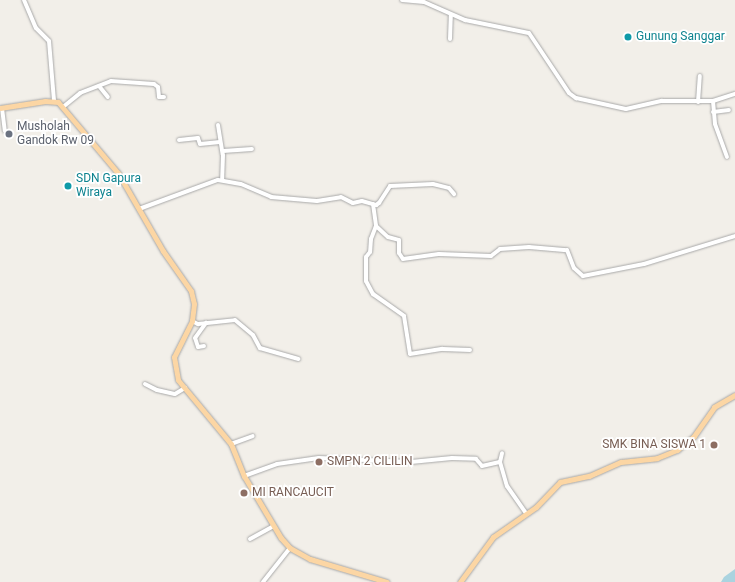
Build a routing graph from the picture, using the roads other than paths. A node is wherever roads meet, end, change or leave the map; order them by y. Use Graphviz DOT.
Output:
graph roads {
  1 [pos="24,0"];
  2 [pos="402,0"];
  3 [pos="451,15"];
  4 [pos="450,39"];
  5 [pos="700,76"];
  6 [pos="100,86"];
  7 [pos="735,94"];
  8 [pos="108,97"];
  9 [pos="164,97"];
  10 [pos="713,100"];
  11 [pos="54,101"];
  12 [pos="698,102"];
  13 [pos="63,107"];
  14 [pos="1,108"];
  15 [pos="729,110"];
  16 [pos="713,112"];
  17 [pos="218,125"];
  18 [pos="5,131"];
  19 [pos="179,140"];
  20 [pos="220,142"];
  21 [pos="252,149"];
  22 [pos="223,151"];
  23 [pos="727,157"];
  24 [pos="222,180"];
  25 [pos="454,194"];
  26 [pos="373,204"];
  27 [pos="139,209"];
  28 [pos="376,226"];
  29 [pos="735,236"];
  30 [pos="192,321"];
  31 [pos="206,323"];
  32 [pos="204,346"];
  33 [pos="470,350"];
  34 [pos="298,360"];
  35 [pos="145,384"];
  36 [pos="184,388"];
  37 [pos="735,395"];
  38 [pos="253,436"];
  39 [pos="231,444"];
  40 [pos="502,453"];
  41 [pos="500,462"];
  42 [pos="244,476"];
  43 [pos="526,513"];
  44 [pos="272,527"];
  45 [pos="250,539"];
  46 [pos="290,548"];
  47 [pos="263,582"];
  48 [pos="387,582"];
  49 [pos="460,582"];
  1 -- 11 [label="street"];
  2 -- 3 [label="street"];
  3 -- 4 [label="street"];
  3 -- 12 [label="street"];
  5 -- 12 [label="street"];
  6 -- 8 [label="street"];
  6 -- 9 [label="street"];
  6 -- 13 [label="street"];
  7 -- 10 [label="street"];
  10 -- 12 [label="street"];
  10 -- 16 [label="street"];
  11 -- 13 [label="main road"];
  11 -- 14 [label="main road"];
  13 -- 27 [label="main road"];
  14 -- 18 [label="street"];
  15 -- 16 [label="street"];
  16 -- 23 [label="street"];
  17 -- 20 [label="street"];
  19 -- 20 [label="street"];
  20 -- 22 [label="street"];
  21 -- 22 [label="street"];
  22 -- 24 [label="street"];
  24 -- 26 [label="street"];
  24 -- 27 [label="street"];
  25 -- 26 [label="street"];
  26 -- 28 [label="street"];
  27 -- 30 [label="main road"];
  28 -- 29 [label="street"];
  28 -- 33 [label="street"];
  30 -- 31 [label="street"];
  30 -- 36 [label="main road"];
  31 -- 32 [label="street"];
  31 -- 34 [label="street"];
  35 -- 36 [label="street"];
  36 -- 39 [label="main road"];
  37 -- 43 [label="main road"];
  38 -- 39 [label="street"];
  39 -- 42 [label="main road"];
  40 -- 41 [label="street"];
  41 -- 42 [label="street"];
  41 -- 43 [label="street"];
  42 -- 44 [label="main road"];
  43 -- 49 [label="main road"];
  44 -- 45 [label="street"];
  44 -- 46 [label="main road"];
  46 -- 47 [label="street"];
  46 -- 48 [label="main road"];
}
